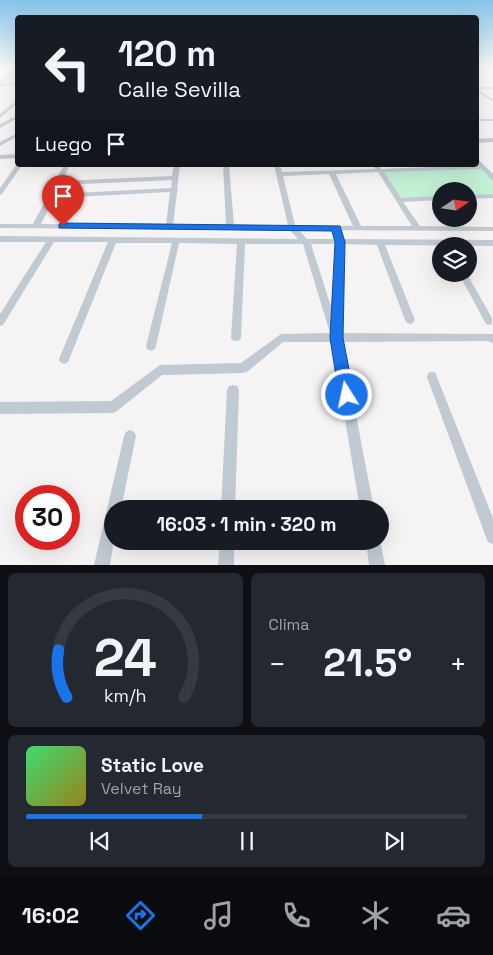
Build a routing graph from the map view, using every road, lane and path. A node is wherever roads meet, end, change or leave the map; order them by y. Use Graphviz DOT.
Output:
graph roads {
  1 [pos="15,103"];
  2 [pos="0,117"];
  3 [pos="15,118"];
  4 [pos="479,120"];
  5 [pos="493,120"];
  6 [pos="1,125"];
  7 [pos="15,136"];
  8 [pos="493,140"];
  9 [pos="479,141"];
  10 [pos="0,144"];
  11 [pos="15,156"];
  12 [pos="0,157"];
  13 [pos="479,162"];
  14 [pos="17,167"];
  15 [pos="66,167"];
  16 [pos="177,167"];
  17 [pos="226,167"];
  18 [pos="277,167"];
  19 [pos="483,167"];
  20 [pos="378,168"];
  21 [pos="332,173"];
  22 [pos="279,174"];
  23 [pos="175,178"];
  24 [pos="493,178"];
  25 [pos="58,183"];
  26 [pos="3,184"];
  27 [pos="175,190"];
  28 [pos="0,193"];
  29 [pos="52,196"];
  30 [pos="493,196"];
  31 [pos="478,197"];
  32 [pos="432,198"];
  33 [pos="398,200"];
  34 [pos="0,226"];
  35 [pos="36,226"];
  36 [pos="76,226"];
  37 [pos="170,227"];
  38 [pos="230,227"];
  39 [pos="292,228"];
  40 [pos="336,228"];
  41 [pos="358,228"];
  42 [pos="417,228"];
  43 [pos="493,229"];
  44 [pos="0,239"];
  45 [pos="50,240"];
  46 [pos="69,240"];
  47 [pos="113,240"];
  48 [pos="176,241"];
  49 [pos="241,242"];
  50 [pos="306,242"];
  51 [pos="340,242"];
  52 [pos="380,242"];
  53 [pos="493,243"];
  54 [pos="432,244"];
  55 [pos="477,244"];
  56 [pos="467,282"];
  57 [pos="410,320"];
  58 [pos="489,321"];
  59 [pos="0,322"];
  60 [pos="236,337"];
  61 [pos="336,338"];
  62 [pos="493,338"];
  63 [pos="151,346"];
  64 [pos="64,359"];
  65 [pos="432,377"];
  66 [pos="233,390"];
  67 [pos="0,408"];
  68 [pos="130,436"];
  69 [pos="116,500"];
  70 [pos="228,500"];
  71 [pos="365,500"];
  72 [pos="493,538"];
  73 [pos="105,550"];
  74 [pos="227,550"];
  75 [pos="374,550"];
  76 [pos="102,565"];
  77 [pos="226,565"];
  78 [pos="377,565"];
  1 -- 2 [label="street"];
  3 -- 6 [label="street"];
  4 -- 5 [label="street"];
  7 -- 10 [label="street"];
  8 -- 9 [label="street"];
  11 -- 12 [label="street"];
  13 -- 19 [label="street"];
  14 -- 26 [label="street"];
  15 -- 25 [label="street"];
  16 -- 23 [label="street"];
  17 -- 38 [label="street"];
  18 -- 22 [label="street"];
  19 -- 20 [label="street"];
  19 -- 24 [label="street"];
  20 -- 21 [label="street"];
  20 -- 33 [label="street"];
  21 -- 22 [label="street"];
  21 -- 41 [label="street"];
  22 -- 39 [label="street"];
  23 -- 25 [label="street"];
  23 -- 27 [label="street"];
  25 -- 29 [label="street"];
  26 -- 28 [label="street"];
  27 -- 29 [label="street"];
  27 -- 37 [label="street"];
  29 -- 35 [label="street"];
  30 -- 31 [label="street"];
  32 -- 33 [label="street"];
  33 -- 42 [label="street"];
  34 -- 35 [label="street"];
  35 -- 36 [label="street"];
  36 -- 37 [label="street"];
  36 -- 46 [label="street"];
  37 -- 38 [label="street"];
  38 -- 39 [label="street"];
  39 -- 40 [label="street"];
  39 -- 50 [label="street"];
  40 -- 41 [label="street"];
  40 -- 51 [label="street"];
  41 -- 42 [label="street"];
  42 -- 43 [label="street"];
  44 -- 45 [label="street"];
  45 -- 46 [label="street"];
  45 -- 59 [label="street"];
  46 -- 47 [label="street"];
  47 -- 48 [label="street"];
  47 -- 64 [label="street"];
  48 -- 49 [label="street"];
  48 -- 63 [label="street"];
  49 -- 50 [label="street"];
  49 -- 60 [label="street"];
  50 -- 51 [label="street"];
  50 -- 61 [label="street"];
  51 -- 52 [label="street"];
  51 -- 61 [label="street"];
  52 -- 54 [label="street"];
  52 -- 57 [label="street"];
  53 -- 55 [label="street"];
  56 -- 58 [label="street"];
  61 -- 62 [label="street"];
  61 -- 67 [label="street"];
  61 -- 71 [label="street"];
  65 -- 72 [label="street"];
  66 -- 70 [label="street"];
  68 -- 69 [label="street"];
  73 -- 76 [label="street"];
  74 -- 77 [label="street"];
  75 -- 78 [label="street"];
}
